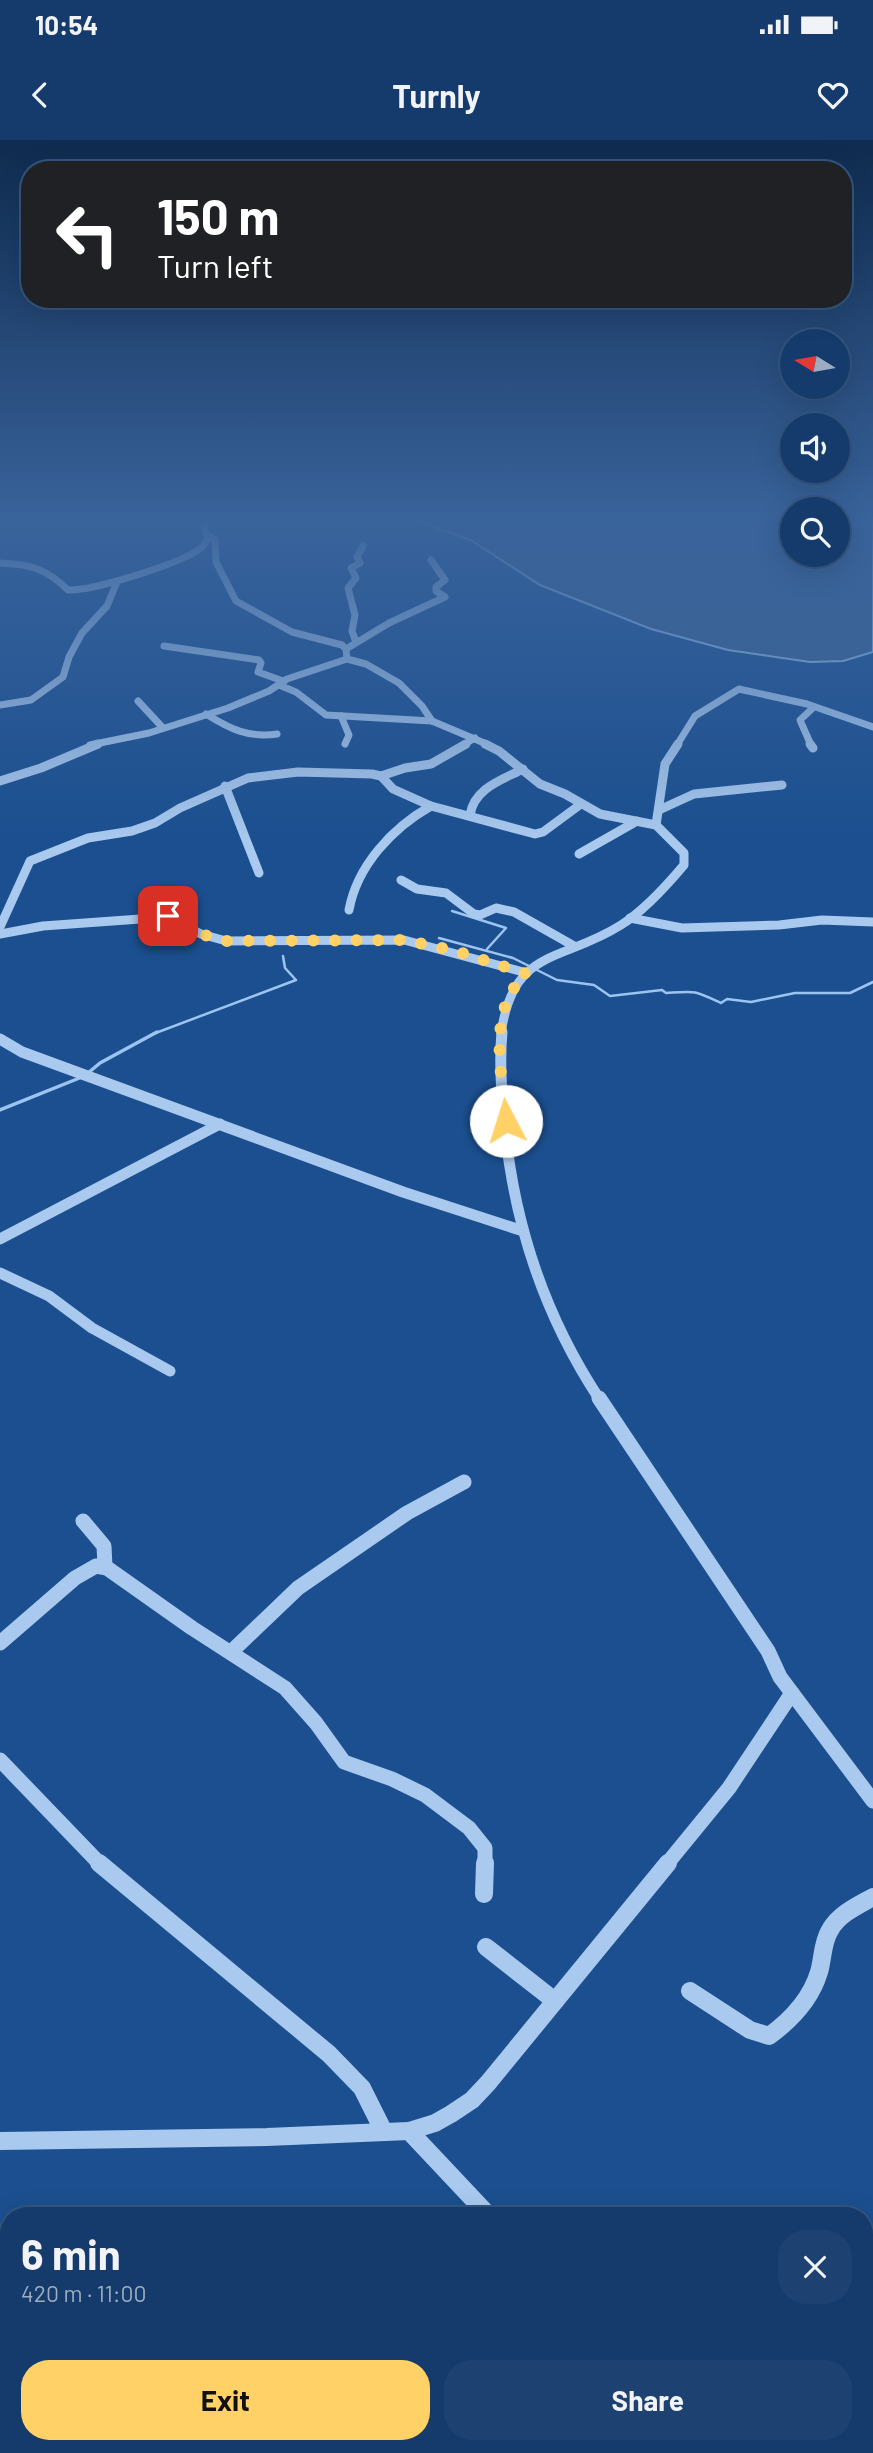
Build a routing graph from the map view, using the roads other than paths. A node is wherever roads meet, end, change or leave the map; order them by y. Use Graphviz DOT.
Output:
graph roads {
  1 [pos="90,625"];
  2 [pos="279,625"];
  3 [pos="353,625"];
  4 [pos="386,625"];
  5 [pos="356,642"];
  6 [pos="164,646"];
  7 [pos="346,654"];
  8 [pos="281,683"];
  9 [pos="138,701"];
  10 [pos="0,705"];
  11 [pos="814,707"];
  12 [pos="206,714"];
  13 [pos="341,716"];
  14 [pos="432,721"];
  15 [pos="873,727"];
  16 [pos="163,729"];
  17 [pos="277,734"];
  18 [pos="475,738"];
  19 [pos="345,744"];
  20 [pos="813,748"];
  21 [pos="523,769"];
  22 [pos="381,776"];
  23 [pos="0,781"];
  24 [pos="782,785"];
  25 [pos="225,786"];
  26 [pos="581,804"];
  27 [pos="431,806"];
  28 [pos="659,810"];
  29 [pos="470,815"];
  30 [pos="637,821"];
  31 [pos="656,825"];
  32 [pos="579,854"];
  33 [pos="259,873"];
  34 [pos="401,880"];
  35 [pos="349,910"];
  36 [pos="630,918"];
  37 [pos="873,922"];
  38 [pos="0,927"];
  39 [pos="0,934"];
  40 [pos="574,946"];
  41 [pos="527,974"];
  42 [pos="0,1039"];
  43 [pos="220,1124"];
  44 [pos="520,1230"];
  45 [pos="0,1239"];
  46 [pos="0,1273"];
  47 [pos="170,1371"];
  48 [pos="464,1482"];
  49 [pos="83,1521"];
  50 [pos="105,1567"];
  51 [pos="0,1643"];
  52 [pos="231,1652"];
  53 [pos="792,1693"];
  54 [pos="0,1760"];
  55 [pos="873,1801"];
  56 [pos="484,1894"];
  57 [pos="873,1897"];
  58 [pos="486,1947"];
  59 [pos="690,1991"];
  60 [pos="555,2001"];
  61 [pos="409,2131"];
  62 [pos="384,2132"];
  63 [pos="0,2141"];
  64 [pos="481,2207"];
  1 -- 10 [label="street"];
  2 -- 7 [label="street"];
  3 -- 5 [label="street"];
  4 -- 5 [label="street"];
  5 -- 7 [label="street"];
  6 -- 8 [label="street"];
  7 -- 8 [label="street"];
  7 -- 14 [label="street"];
  8 -- 12 [label="street"];
  8 -- 13 [label="street"];
  9 -- 16 [label="street"];
  11 -- 15 [label="street"];
  11 -- 20 [label="street"];
  11 -- 28 [label="street"];
  12 -- 16 [label="street"];
  12 -- 17 [label="street"];
  13 -- 14 [label="street"];
  13 -- 19 [label="street"];
  14 -- 18 [label="street"];
  16 -- 23 [label="street"];
  18 -- 21 [label="street"];
  18 -- 22 [label="street"];
  21 -- 26 [label="street"];
  21 -- 29 [label="street"];
  22 -- 25 [label="street"];
  22 -- 27 [label="street"];
  24 -- 28 [label="street"];
  25 -- 33 [label="street"];
  25 -- 38 [label="street"];
  26 -- 29 [label="street"];
  26 -- 30 [label="street"];
  27 -- 29 [label="street"];
  27 -- 35 [label="street"];
  28 -- 31 [label="street"];
  30 -- 31 [label="street"];
  30 -- 32 [label="street"];
  31 -- 36 [label="street"];
  34 -- 40 [label="street"];
  36 -- 37 [label="street"];
  36 -- 40 [label="street"];
  39 -- 41 [label="street"];
  40 -- 41 [label="street"];
  41 -- 44 [label="street"];
  42 -- 43 [label="street"];
  43 -- 44 [label="street"];
  43 -- 45 [label="street"];
  44 -- 53 [label="street"];
  46 -- 47 [label="street"];
  48 -- 52 [label="street"];
  49 -- 50 [label="street"];
  50 -- 51 [label="street"];
  50 -- 52 [label="street"];
  52 -- 56 [label="street"];
  53 -- 55 [label="street"];
  53 -- 60 [label="street"];
  54 -- 62 [label="street"];
  57 -- 59 [label="street"];
  58 -- 60 [label="street"];
  60 -- 61 [label="street"];
  61 -- 62 [label="street"];
  61 -- 64 [label="street"];
  62 -- 63 [label="street"];
}
